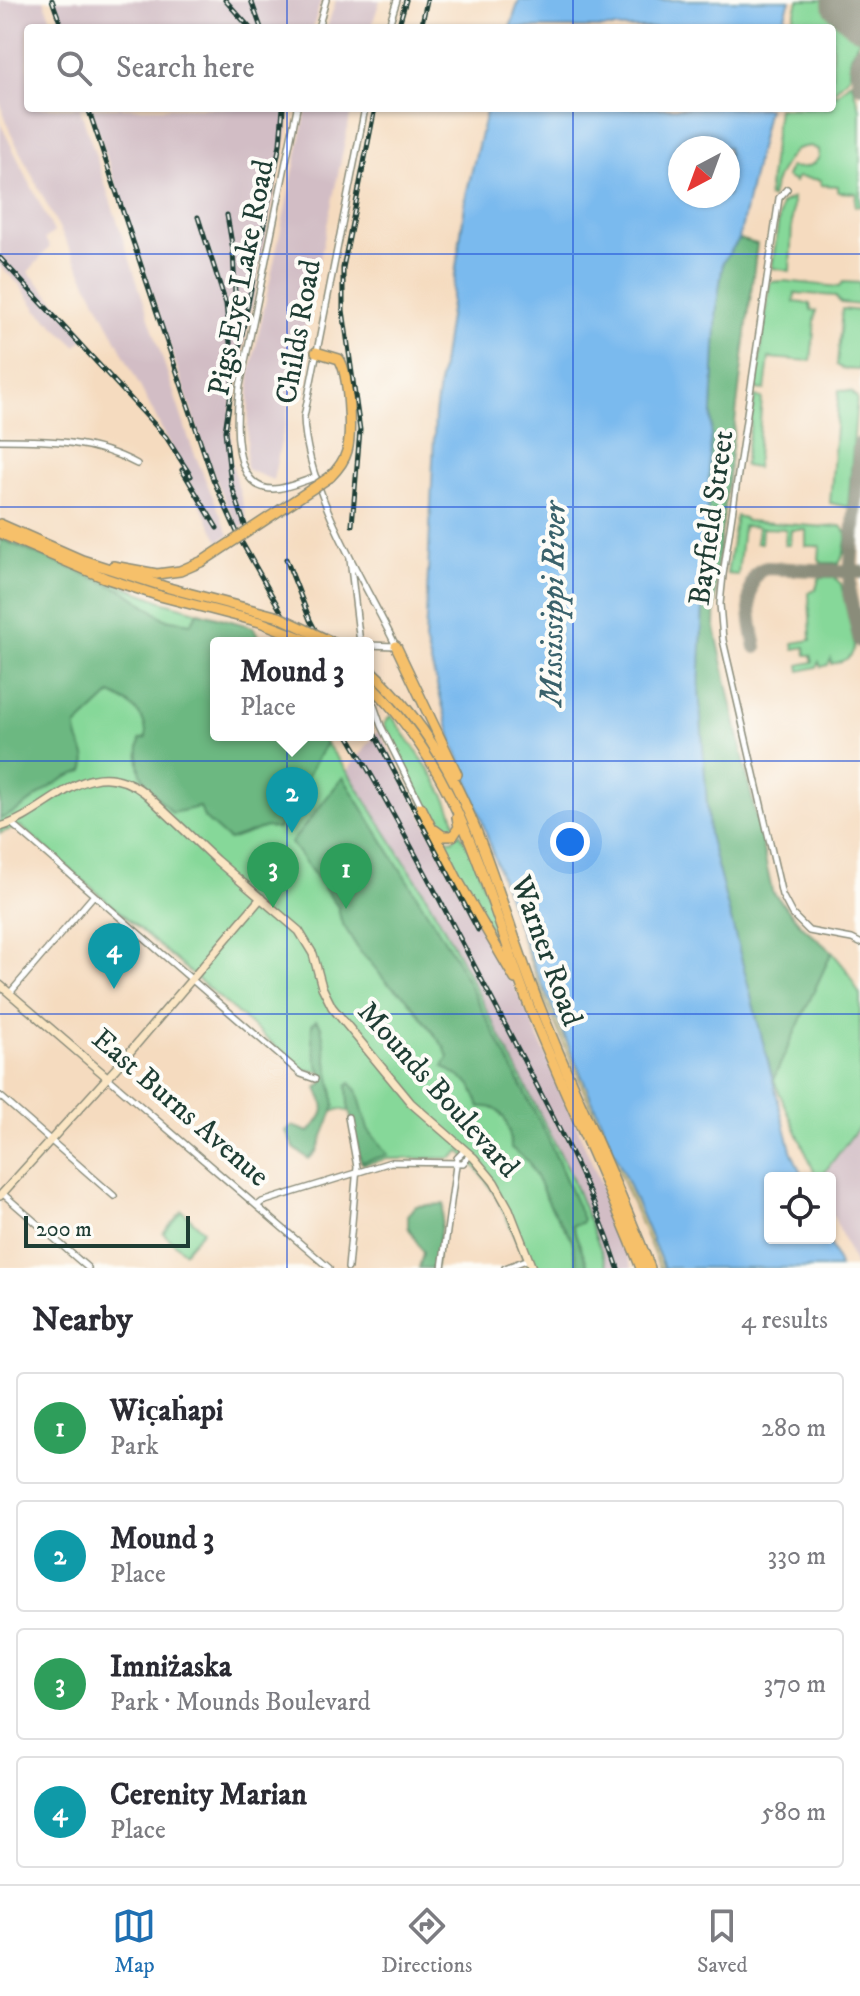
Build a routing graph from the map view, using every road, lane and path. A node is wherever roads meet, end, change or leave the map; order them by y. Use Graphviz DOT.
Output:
graph roads {
  1 [pos="326,0"];
  2 [pos="397,0"];
  3 [pos="319,24"];
  4 [pos="389,24"];
  5 [pos="296,112"];
  6 [pos="364,112"];
  7 [pos="787,189"];
  8 [pos="316,352"];
  9 [pos="0,440"];
  10 [pos="137,464"];
  11 [pos="316,477"];
  12 [pos="0,524"];
  13 [pos="0,533"];
  14 [pos="350,558"];
  15 [pos="82,560"];
  16 [pos="299,637"];
  17 [pos="321,637"];
  18 [pos="359,637"];
  19 [pos="374,645"];
  20 [pos="396,646"];
  21 [pos="374,674"];
  22 [pos="374,691"];
  23 [pos="374,704"];
  24 [pos="439,773"];
  25 [pos="421,807"];
  26 [pos="12,824"];
  27 [pos="0,827"];
  28 [pos="478,834"];
  29 [pos="94,895"];
  30 [pos="261,898"];
  31 [pos="860,943"];
  32 [pos="192,979"];
  33 [pos="0,985"];
  34 [pos="10,993"];
  35 [pos="534,1016"];
  36 [pos="107,1077"];
  37 [pos="315,1079"];
  38 [pos="0,1096"];
  39 [pos="348,1117"];
  40 [pos="50,1140"];
  41 [pos="468,1152"];
  42 [pos="458,1163"];
  43 [pos="357,1172"];
  44 [pos="1,1193"];
  45 [pos="114,1196"];
  46 [pos="257,1206"];
  47 [pos="529,1259"];
  48 [pos="88,1268"];
  49 [pos="329,1268"];
  50 [pos="348,1268"];
  51 [pos="442,1268"];
  52 [pos="505,1268"];
  53 [pos="532,1268"];
  54 [pos="641,1268"];
  55 [pos="650,1268"];
  1 -- 3 [label="street"];
  2 -- 4 [label="street"];
  5 -- 11 [label="street, Pigs Eye Lake Road"];
  6 -- 8 [label="street, Childs Road"];
  7 -- 31 [label="street, Bayfield Street"];
  8 -- 11 [label="street, Childs Road"];
  8 -- 15 [label="highway, bridge"];
  9 -- 10 [label="street"];
  11 -- 14 [label="street, Childs Road"];
  12 -- 15 [label="highway"];
  13 -- 16 [label="highway, bridge"];
  14 -- 18 [label="street, Childs Road"];
  14 -- 20 [label="street, Childs Road"];
  15 -- 17 [label="highway, bridge"];
  19 -- 20 [label="street"];
  20 -- 28 [label="highway"];
  21 -- 28 [label="highway, Warner Road"];
  22 -- 24 [label="highway, Warner Road"];
  23 -- 25 [label="street"];
  24 -- 25 [label="highway"];
  24 -- 35 [label="highway, Warner Road"];
  25 -- 35 [label="highway"];
  26 -- 27 [label="street, Mounds Boulevard"];
  26 -- 29 [label="street"];
  26 -- 30 [label="street, Mounds Boulevard"];
  28 -- 55 [label="highway, Warner Road"];
  29 -- 32 [label="street"];
  29 -- 34 [label="street"];
  30 -- 32 [label="street"];
  30 -- 41 [label="street, Mounds Boulevard"];
  32 -- 36 [label="street"];
  32 -- 37 [label="street"];
  33 -- 34 [label="street, East Burns Avenue"];
  34 -- 36 [label="street, East Burns Avenue"];
  35 -- 54 [label="highway, Warner Road"];
  36 -- 40 [label="street"];
  36 -- 46 [label="street, East Burns Avenue"];
  38 -- 40 [label="street"];
  39 -- 43 [label="street"];
  40 -- 44 [label="street"];
  40 -- 45 [label="street"];
  41 -- 42 [label="street"];
  41 -- 47 [label="street, Mounds Boulevard"];
  42 -- 43 [label="street"];
  42 -- 51 [label="street"];
  43 -- 46 [label="street"];
  43 -- 50 [label="street"];
  44 -- 48 [label="street"];
  46 -- 49 [label="street, East Burns Avenue"];
  47 -- 52 [label="street"];
  47 -- 53 [label="street, Mounds Boulevard"];
}
